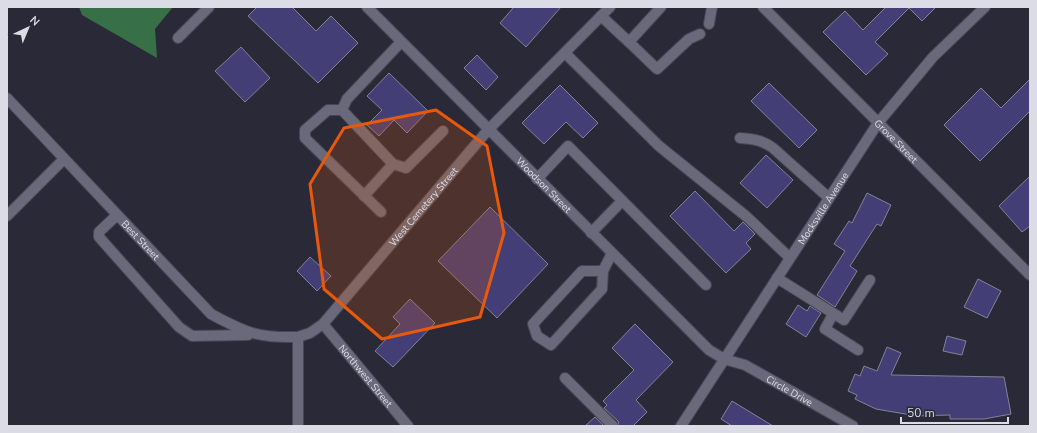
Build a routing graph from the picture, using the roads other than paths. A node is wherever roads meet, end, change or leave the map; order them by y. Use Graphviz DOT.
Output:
graph roads {
  1 [pos="209,7"];
  2 [pos="367,7"];
  3 [pos="610,7"];
  4 [pos="662,7"];
  5 [pos="712,7"];
  6 [pos="763,7"];
  7 [pos="985,7"];
  8 [pos="601,16"];
  9 [pos="709,24"];
  10 [pos="700,34"];
  11 [pos="178,38"];
  12 [pos="401,42"];
  13 [pos="629,42"];
  14 [pos="565,52"];
  15 [pos="7,98"];
  16 [pos="342,110"];
  17 [pos="878,123"];
  18 [pos="443,130"];
  19 [pos="488,130"];
  20 [pos="740,138"];
  21 [pos="64,159"];
  22 [pos="393,164"];
  23 [pos="537,179"];
  24 [pos="364,196"];
  25 [pos="829,198"];
  26 [pos="622,201"];
  27 [pos="381,212"];
  28 [pos="117,215"];
  29 [pos="7,216"];
  30 [pos="591,233"];
  31 [pos="612,253"];
  32 [pos="790,258"];
  33 [pos="603,271"];
  34 [pos="1030,275"];
  35 [pos="777,278"];
  36 [pos="870,280"];
  37 [pos="706,285"];
  38 [pos="833,314"];
  39 [pos="323,324"];
  40 [pos="256,335"];
  41 [pos="298,337"];
  42 [pos="858,350"];
  43 [pos="724,359"];
  44 [pos="566,378"];
  45 [pos="298,426"];
  46 [pos="408,426"];
  47 [pos="613,426"];
  48 [pos="681,426"];
  49 [pos="853,426"];
  1 -- 11 [label="street"];
  2 -- 12 [label="street, Woodson Street"];
  3 -- 8 [label="street, West Cemetery Street"];
  4 -- 13 [label="street"];
  5 -- 9 [label="street"];
  6 -- 17 [label="street, Grove Street"];
  7 -- 17 [label="street, Mocksville Avenue"];
  8 -- 13 [label="street"];
  8 -- 14 [label="street, West Cemetery Street"];
  10 -- 13 [label="street"];
  12 -- 16 [label="street"];
  12 -- 19 [label="street, Woodson Street"];
  14 -- 19 [label="street, West Cemetery Street"];
  14 -- 32 [label="street"];
  15 -- 21 [label="street, Best Street"];
  16 -- 22 [label="street"];
  16 -- 24 [label="street"];
  17 -- 25 [label="street, Mocksville Avenue"];
  17 -- 34 [label="street, Grove Street"];
  18 -- 22 [label="street"];
  19 -- 23 [label="street, Woodson Street"];
  19 -- 39 [label="street, West Cemetery Street"];
  20 -- 25 [label="street"];
  21 -- 28 [label="street, Best Street"];
  21 -- 29 [label="street"];
  22 -- 24 [label="street"];
  23 -- 26 [label="street"];
  23 -- 30 [label="street, Woodson Street"];
  24 -- 27 [label="street"];
  25 -- 32 [label="street, Mocksville Avenue"];
  26 -- 30 [label="street"];
  26 -- 37 [label="street"];
  28 -- 40 [label="street, Best Street"];
  28 -- 40 [label="street"];
  30 -- 31 [label="street, Woodson Street"];
  31 -- 33 [label="street"];
  31 -- 43 [label="street, Woodson Street"];
  32 -- 35 [label="street, Mocksville Avenue"];
  33 -- 33 [label="street"];
  35 -- 38 [label="street"];
  35 -- 43 [label="street, Mocksville Avenue"];
  36 -- 38 [label="street"];
  38 -- 42 [label="street"];
  39 -- 41 [label="street, West Cemetery Street"];
  39 -- 46 [label="street, Northwest Street"];
  40 -- 41 [label="street, Best Street"];
  41 -- 45 [label="street"];
  43 -- 48 [label="street, Mocksville Avenue"];
  43 -- 49 [label="street, Circle Drive"];
  44 -- 47 [label="street"];
}
